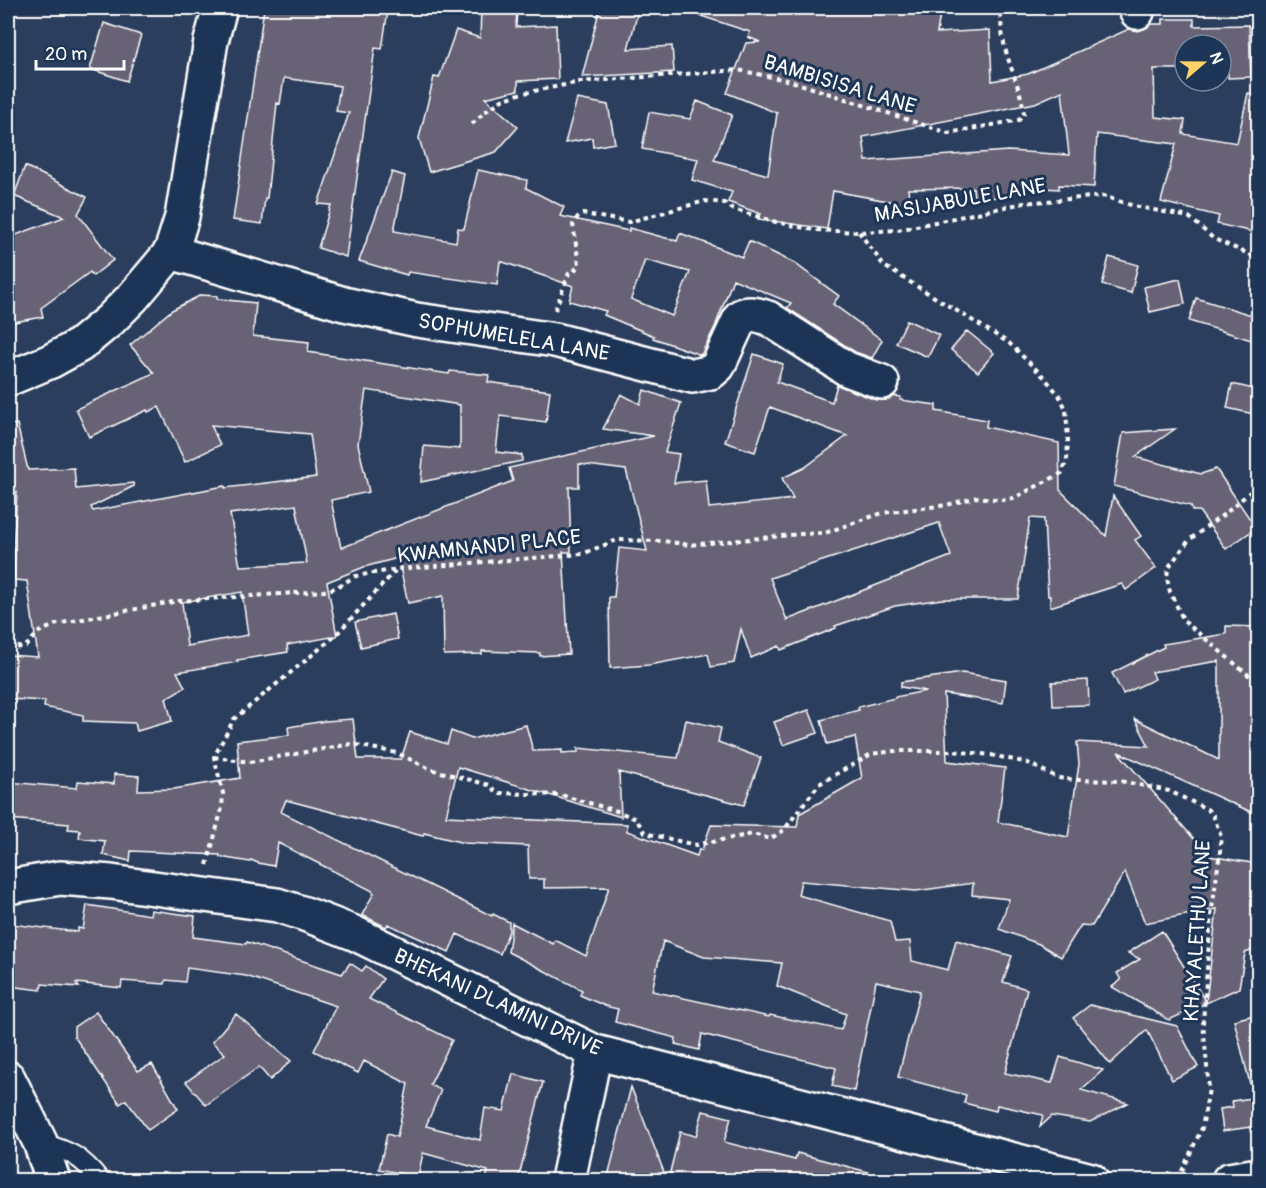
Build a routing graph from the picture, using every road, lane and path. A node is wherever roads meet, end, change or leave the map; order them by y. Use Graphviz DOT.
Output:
graph roads {
  1 [pos="220,8"];
  2 [pos="1000,8"];
  3 [pos="472,124"];
  4 [pos="859,232"];
  5 [pos="171,252"];
  6 [pos="1258,258"];
  7 [pos="543,338"];
  8 [pos="8,379"];
  9 [pos="882,382"];
  10 [pos="1258,485"];
  11 [pos="398,569"];
  12 [pos="8,649"];
  13 [pos="1258,683"];
  14 [pos="214,757"];
  15 [pos="8,887"];
  16 [pos="194,893"];
  17 [pos="595,1052"];
  18 [pos="8,1078"];
  19 [pos="40,1142"];
  20 [pos="1258,1175"];
  21 [pos="53,1180"];
  22 [pos="100,1180"];
  23 [pos="568,1180"];
  24 [pos="1091,1180"];
  25 [pos="1181,1180"];
  26 [pos="1229,1180"];
  1 -- 5 [label="street"];
  2 -- 3 [label="path, BAMBISISA LANE"];
  4 -- 6 [label="path, MASIJABULE LANE"];
  4 -- 7 [label="path, MASIJABULE LANE"];
  4 -- 11 [label="path, KWAMNANDI PLACE"];
  5 -- 7 [label="street, SOPHUMELELA LANE"];
  5 -- 8 [label="street"];
  7 -- 9 [label="street, SOPHUMELELA LANE"];
  10 -- 13 [label="path"];
  11 -- 12 [label="path, KWAMNANDI PLACE"];
  11 -- 14 [label="path"];
  14 -- 16 [label="path"];
  14 -- 25 [label="path, KHAYALETHU LANE"];
  15 -- 16 [label="street, BHEKANI DLAMINI DRIVE"];
  16 -- 17 [label="street, BHEKANI DLAMINI DRIVE"];
  17 -- 23 [label="street"];
  17 -- 24 [label="street, BHEKANI DLAMINI DRIVE"];
  18 -- 19 [label="street"];
  19 -- 21 [label="street"];
  19 -- 22 [label="lane"];
  20 -- 26 [label="street"];
}
